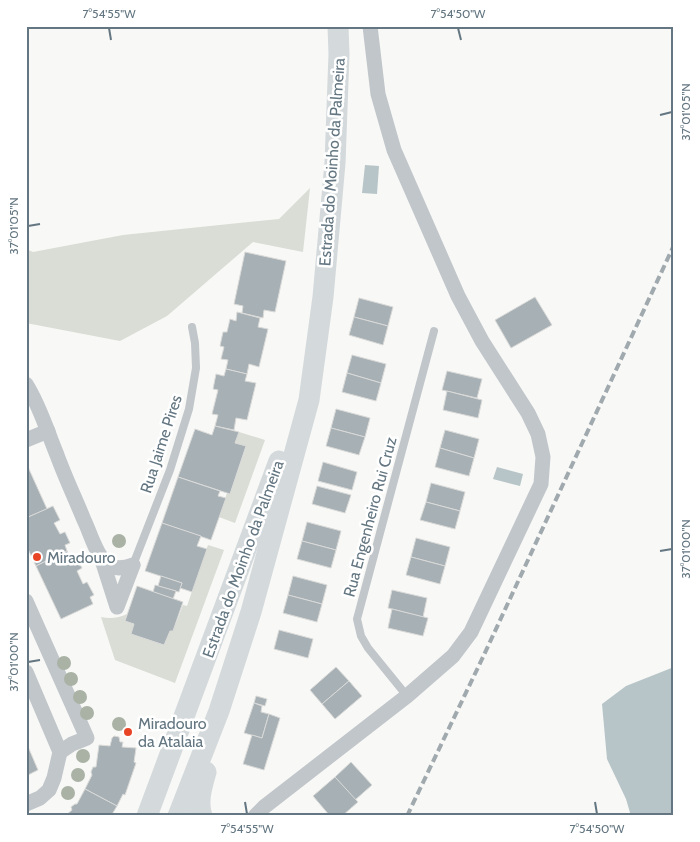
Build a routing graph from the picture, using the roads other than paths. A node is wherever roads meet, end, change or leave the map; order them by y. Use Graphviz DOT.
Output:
graph roads {
  1 [pos="338,26"];
  2 [pos="370,26"];
  3 [pos="323,297"];
  4 [pos="192,327"];
  5 [pos="434,331"];
  6 [pos="26,384"];
  7 [pos="48,431"];
  8 [pos="26,440"];
  9 [pos="101,558"];
  10 [pos="133,565"];
  11 [pos="26,601"];
  12 [pos="239,648"];
  13 [pos="26,672"];
  14 [pos="407,696"];
  15 [pos="60,752"];
  16 [pos="26,804"];
  17 [pos="257,813"];
  18 [pos="150,815"];
  19 [pos="178,816"];
  20 [pos="202,816"];
  1 -- 3 [label="main road, Estrada do Moinho da Palmeira"];
  2 -- 14 [label="street"];
  3 -- 12 [label="main road, Estrada do Moinho da Palmeira"];
  3 -- 18 [label="main road, Estrada do Moinho da Palmeira"];
  4 -- 10 [label="lane, Rua Jaime Pires"];
  5 -- 14 [label="lane, Rua Engenheiro Rui Cruz"];
  6 -- 7 [label="street"];
  7 -- 8 [label="street"];
  7 -- 9 [label="street"];
  9 -- 10 [label="street"];
  9 -- 10 [label="street"];
  11 -- 15 [label="street"];
  12 -- 19 [label="main road, Estrada do Moinho da Palmeira"];
  12 -- 20 [label="main road"];
  13 -- 15 [label="street"];
  14 -- 17 [label="street"];
  15 -- 16 [label="street"];
}
